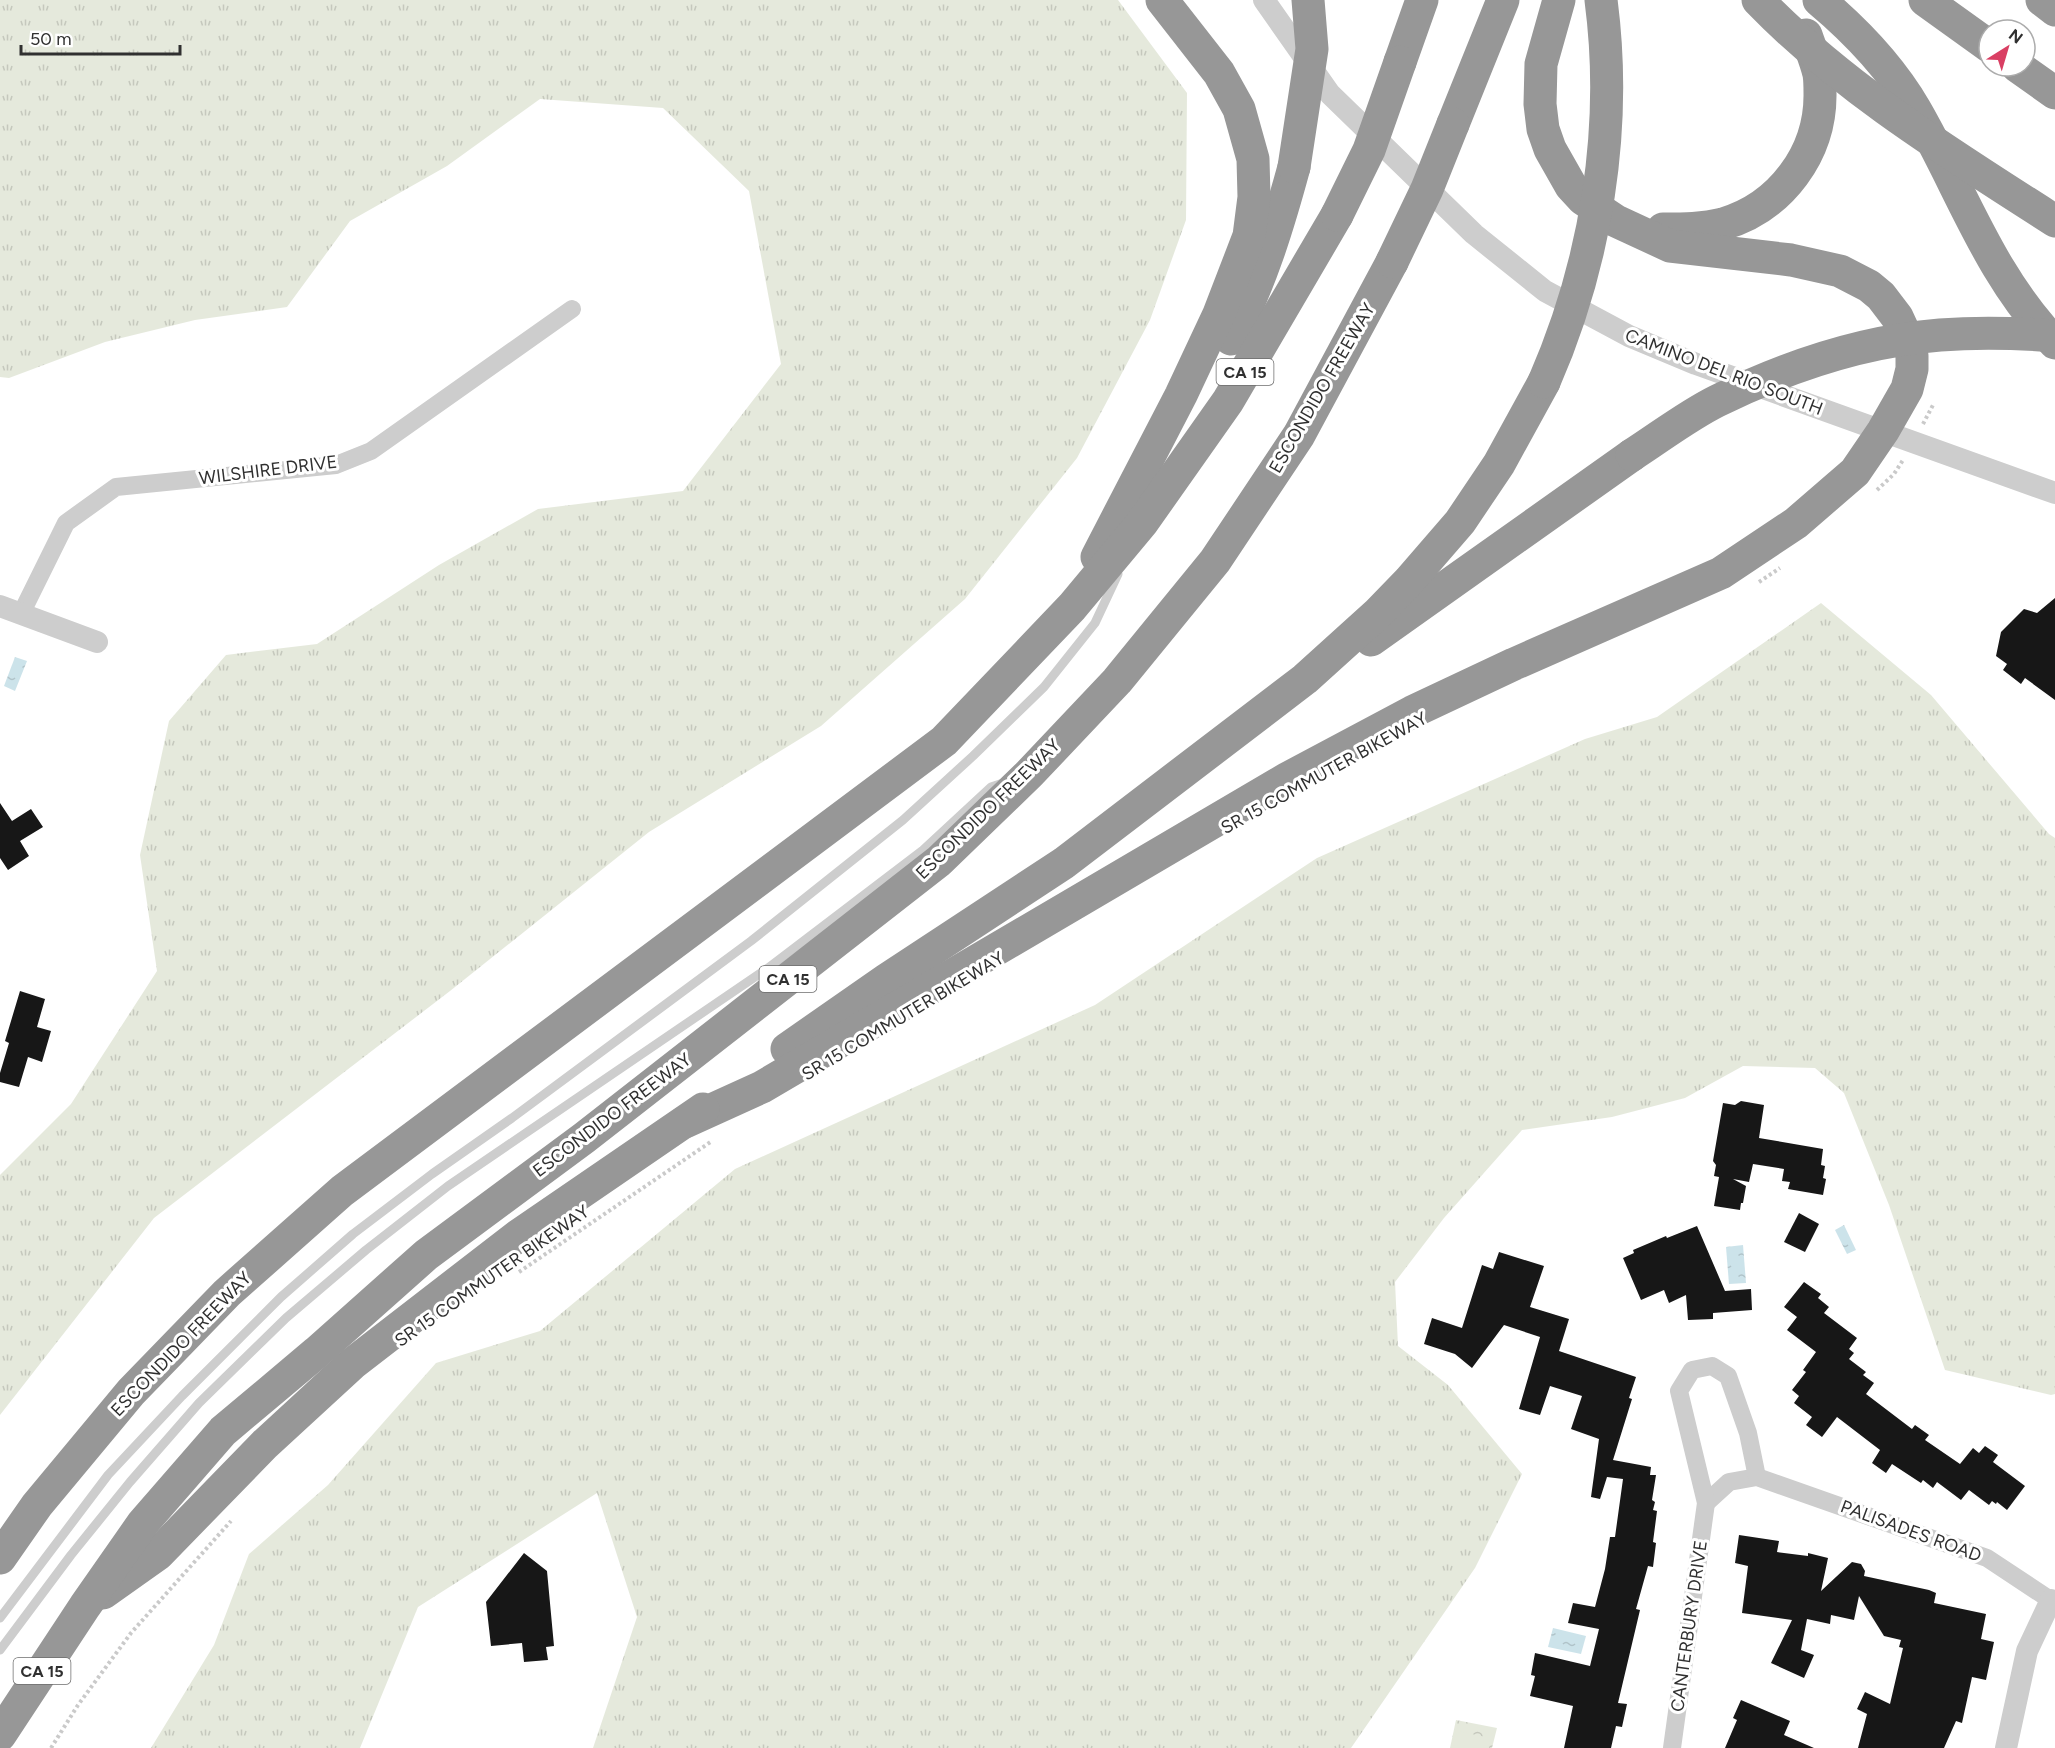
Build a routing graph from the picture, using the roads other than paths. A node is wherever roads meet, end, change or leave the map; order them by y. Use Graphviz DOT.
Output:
graph roads {
  1 [pos="1162,0"];
  2 [pos="1264,0"];
  3 [pos="1308,0"];
  4 [pos="1422,0"];
  5 [pos="1503,0"];
  6 [pos="1559,0"];
  7 [pos="1601,0"];
  8 [pos="1758,0"];
  9 [pos="1779,0"];
  10 [pos="1819,0"];
  11 [pos="1925,0"];
  12 [pos="2042,0"];
  13 [pos="2055,10"];
  14 [pos="1977,37"];
  15 [pos="2034,78"];
  16 [pos="2055,93"];
  17 [pos="1428,189"];
  18 [pos="2055,221"];
  19 [pos="1630,229"];
  20 [pos="572,309"];
  21 [pos="2055,336"];
  22 [pos="2055,343"];
  23 [pos="1883,431"];
  24 [pos="1143,465"];
  25 [pos="2055,493"];
  26 [pos="1142,523"];
  27 [pos="1072,607"];
  28 [pos="10,610"];
  29 [pos="97,642"];
  30 [pos="1305,680"];
  31 [pos="1029,774"];
  32 [pos="685,1122"];
  33 [pos="1757,1477"];
  34 [pos="1706,1503"];
  35 [pos="0,1558"];
  36 [pos="2053,1601"];
  37 [pos="84,1606"];
  38 [pos="0,1618"];
  39 [pos="0,1650"];
  40 [pos="0,1735"];
  41 [pos="1672,1748"];
  42 [pos="2006,1748"];
  1 -- 24 [label="highway"];
  2 -- 17 [label="street, CAMINO DEL RIO SOUTH"];
  3 -- 24 [label="highway, bridge"];
  4 -- 26 [label="highway, ESCONDIDO FREEWAY / CA 15, bridge"];
  5 -- 17 [label="highway, ESCONDIDO FREEWAY / CA 15, bridge"];
  6 -- 19 [label="highway"];
  7 -- 30 [label="highway, bridge"];
  8 -- 18 [label="highway, bridge"];
  9 -- 19 [label="highway"];
  10 -- 22 [label="highway"];
  11 -- 14 [label="highway"];
  12 -- 13 [label="highway"];
  15 -- 16 [label="highway"];
  17 -- 23 [label="street, CAMINO DEL RIO SOUTH"];
  17 -- 31 [label="highway, ESCONDIDO FREEWAY / CA 15, bridge"];
  19 -- 23 [label="highway"];
  20 -- 28 [label="street, WILSHIRE DRIVE"];
  21 -- 30 [label="highway, bridge"];
  23 -- 25 [label="street, CAMINO DEL RIO SOUTH"];
  23 -- 32 [label="highway"];
  24 -- 27 [label="highway"];
  26 -- 27 [label="highway, ESCONDIDO FREEWAY / CA 15"];
  26 -- 38 [label="lane"];
  27 -- 35 [label="highway, ESCONDIDO FREEWAY / CA 15"];
  28 -- 29 [label="street"];
  30 -- 32 [label="highway"];
  31 -- 37 [label="highway, ESCONDIDO FREEWAY / CA 15"];
  31 -- 39 [label="lane"];
  32 -- 37 [label="highway"];
  33 -- 34 [label="street"];
  33 -- 34 [label="street"];
  33 -- 36 [label="street, PALISADES ROAD"];
  34 -- 41 [label="street, CANTERBURY DRIVE"];
  36 -- 42 [label="street"];
  37 -- 40 [label="highway, ESCONDIDO FREEWAY / CA 15"];
}
